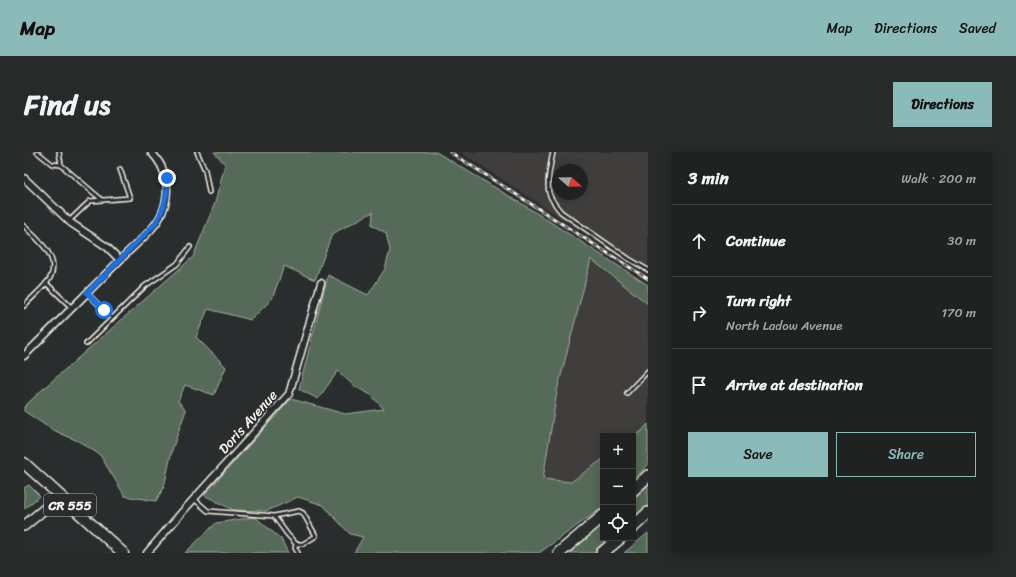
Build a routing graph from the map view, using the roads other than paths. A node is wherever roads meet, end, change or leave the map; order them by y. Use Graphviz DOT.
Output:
graph roads {
  1 [pos="37,152"];
  2 [pos="59,152"];
  3 [pos="151,152"];
  4 [pos="197,152"];
  5 [pos="553,152"];
  6 [pos="61,165"];
  7 [pos="120,169"];
  8 [pos="24,178"];
  9 [pos="209,192"];
  10 [pos="102,200"];
  11 [pos="69,221"];
  12 [pos="24,226"];
  13 [pos="190,247"];
  14 [pos="120,260"];
  15 [pos="648,270"];
  16 [pos="46,283"];
  17 [pos="320,283"];
  18 [pos="87,293"];
  19 [pos="24,306"];
  20 [pos="72,308"];
  21 [pos="112,318"];
  22 [pos="86,344"];
  23 [pos="24,356"];
  24 [pos="648,371"];
  25 [pos="627,393"];
  26 [pos="24,463"];
  27 [pos="648,476"];
  28 [pos="636,487"];
  29 [pos="60,496"];
  30 [pos="194,499"];
  31 [pos="648,513"];
  32 [pos="274,516"];
  33 [pos="600,519"];
  34 [pos="636,524"];
  35 [pos="24,526"];
  36 [pos="616,541"];
  37 [pos="296,544"];
  38 [pos="117,551"];
  39 [pos="147,553"];
  40 [pos="298,553"];
  41 [pos="559,553"];
  42 [pos="602,553"];
  1 -- 6 [label="lane"];
  2 -- 6 [label="lane"];
  3 -- 14 [label="street"];
  4 -- 9 [label="lane"];
  5 -- 15 [label="lane"];
  6 -- 10 [label="lane"];
  7 -- 10 [label="lane"];
  8 -- 11 [label="street"];
  10 -- 11 [label="lane"];
  11 -- 14 [label="street"];
  12 -- 16 [label="lane"];
  13 -- 21 [label="lane"];
  14 -- 18 [label="street"];
  16 -- 19 [label="lane"];
  16 -- 20 [label="lane"];
  17 -- 30 [label="street, Doris Avenue"];
  18 -- 20 [label="street"];
  18 -- 21 [label="lane"];
  20 -- 23 [label="street"];
  21 -- 22 [label="lane"];
  24 -- 25 [label="lane"];
  26 -- 29 [label="main road, CR 555"];
  27 -- 28 [label="highway"];
  29 -- 35 [label="main road"];
  29 -- 38 [label="main road, CR 555"];
  30 -- 32 [label="lane"];
  30 -- 39 [label="street, Doris Avenue"];
  31 -- 34 [label="highway"];
  32 -- 37 [label="lane"];
  32 -- 37 [label="lane"];
  33 -- 41 [label="highway"];
  36 -- 42 [label="highway"];
  37 -- 40 [label="lane"];
}
